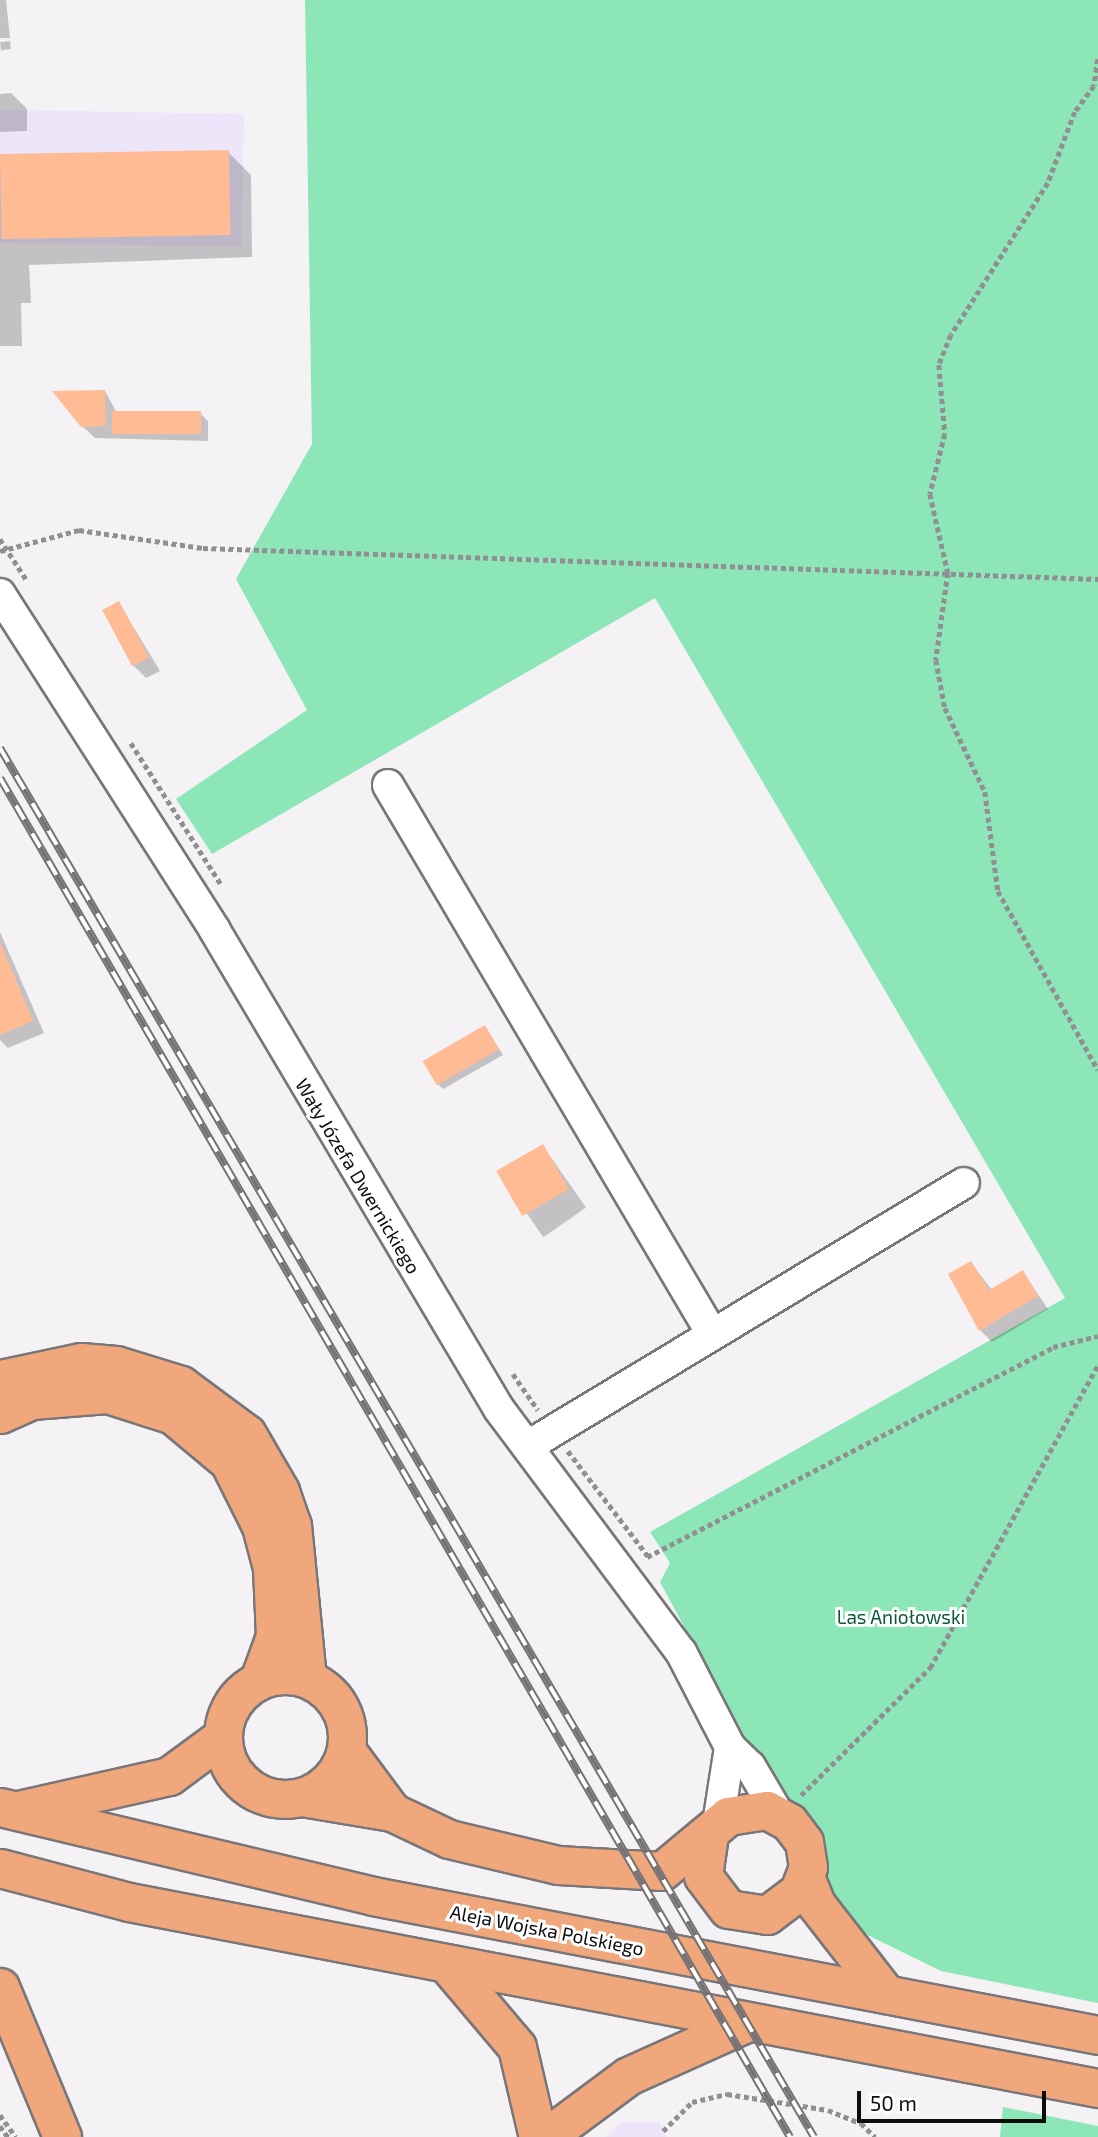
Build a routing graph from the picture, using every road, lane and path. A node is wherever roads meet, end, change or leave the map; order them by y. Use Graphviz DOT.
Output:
graph roads {
  1 [pos="1098,59"];
  2 [pos="0,551"];
  3 [pos="948,573"];
  4 [pos="1098,579"];
  5 [pos="0,594"];
  6 [pos="388,785"];
  7 [pos="1098,1070"];
  8 [pos="964,1183"];
  9 [pos="711,1332"];
  10 [pos="1098,1336"];
  11 [pos="1098,1365"];
  12 [pos="0,1379"];
  13 [pos="0,1414"];
  14 [pos="528,1446"];
  15 [pos="627,1576"];
  16 [pos="307,1678"];
  17 [pos="259,1680"];
  18 [pos="222,1737"];
  19 [pos="730,1747"];
  20 [pos="346,1750"];
  21 [pos="302,1797"];
  22 [pos="7,1809"];
  23 [pos="393,1812"];
  24 [pos="779,1815"];
  25 [pos="713,1829"];
  26 [pos="0,1868"];
  27 [pos="662,1871"];
  28 [pos="806,1879"];
  29 [pos="709,1890"];
  30 [pos="446,1963"];
  31 [pos="886,1994"];
  32 [pos="4,1996"];
  33 [pos="748,2022"];
  34 [pos="1098,2035"];
  35 [pos="0,2066"];
  36 [pos="37,2081"];
  37 [pos="1098,2088"];
  38 [pos="0,2115"];
  39 [pos="0,2126"];
  40 [pos="663,2131"];
  41 [pos="8,2137"];
  42 [pos="16,2137"];
  43 [pos="62,2137"];
  44 [pos="538,2137"];
  45 [pos="546,2137"];
  46 [pos="875,2137"];
  1 -- 3 [label="path"];
  2 -- 3 [label="path"];
  3 -- 4 [label="path"];
  3 -- 7 [label="path"];
  5 -- 14 [label="street, Wały Józefa Dwernickiego"];
  6 -- 9 [label="street"];
  8 -- 9 [label="street"];
  9 -- 14 [label="street"];
  10 -- 15 [label="path"];
  11 -- 24 [label="path"];
  12 -- 16 [label="main road"];
  13 -- 17 [label="main road"];
  14 -- 15 [label="street, Wały Józefa Dwernickiego"];
  15 -- 19 [label="street, Wały Józefa Dwernickiego"];
  16 -- 17 [label="main road"];
  16 -- 20 [label="main road"];
  17 -- 18 [label="main road"];
  18 -- 21 [label="main road"];
  18 -- 22 [label="main road"];
  19 -- 24 [label="street, Wały Józefa Dwernickiego"];
  19 -- 25 [label="street"];
  20 -- 21 [label="main road"];
  20 -- 23 [label="main road"];
  21 -- 23 [label="main road"];
  22 -- 31 [label="main road, Aleja Wojska Polskiego"];
  23 -- 27 [label="main road"];
  24 -- 25 [label="main road"];
  24 -- 28 [label="main road"];
  25 -- 27 [label="main road"];
  25 -- 29 [label="main road"];
  26 -- 30 [label="main road"];
  27 -- 29 [label="main road"];
  28 -- 29 [label="main road"];
  28 -- 31 [label="main road"];
  30 -- 33 [label="main road"];
  30 -- 44 [label="main road"];
  31 -- 34 [label="main road, Aleja Wojska Polskiego"];
  32 -- 36 [label="main road"];
  33 -- 37 [label="main road"];
  33 -- 45 [label="main road"];
  35 -- 36 [label="main road"];
  36 -- 43 [label="main road"];
  38 -- 42 [label="path"];
  39 -- 41 [label="path"];
  40 -- 46 [label="path"];
}
